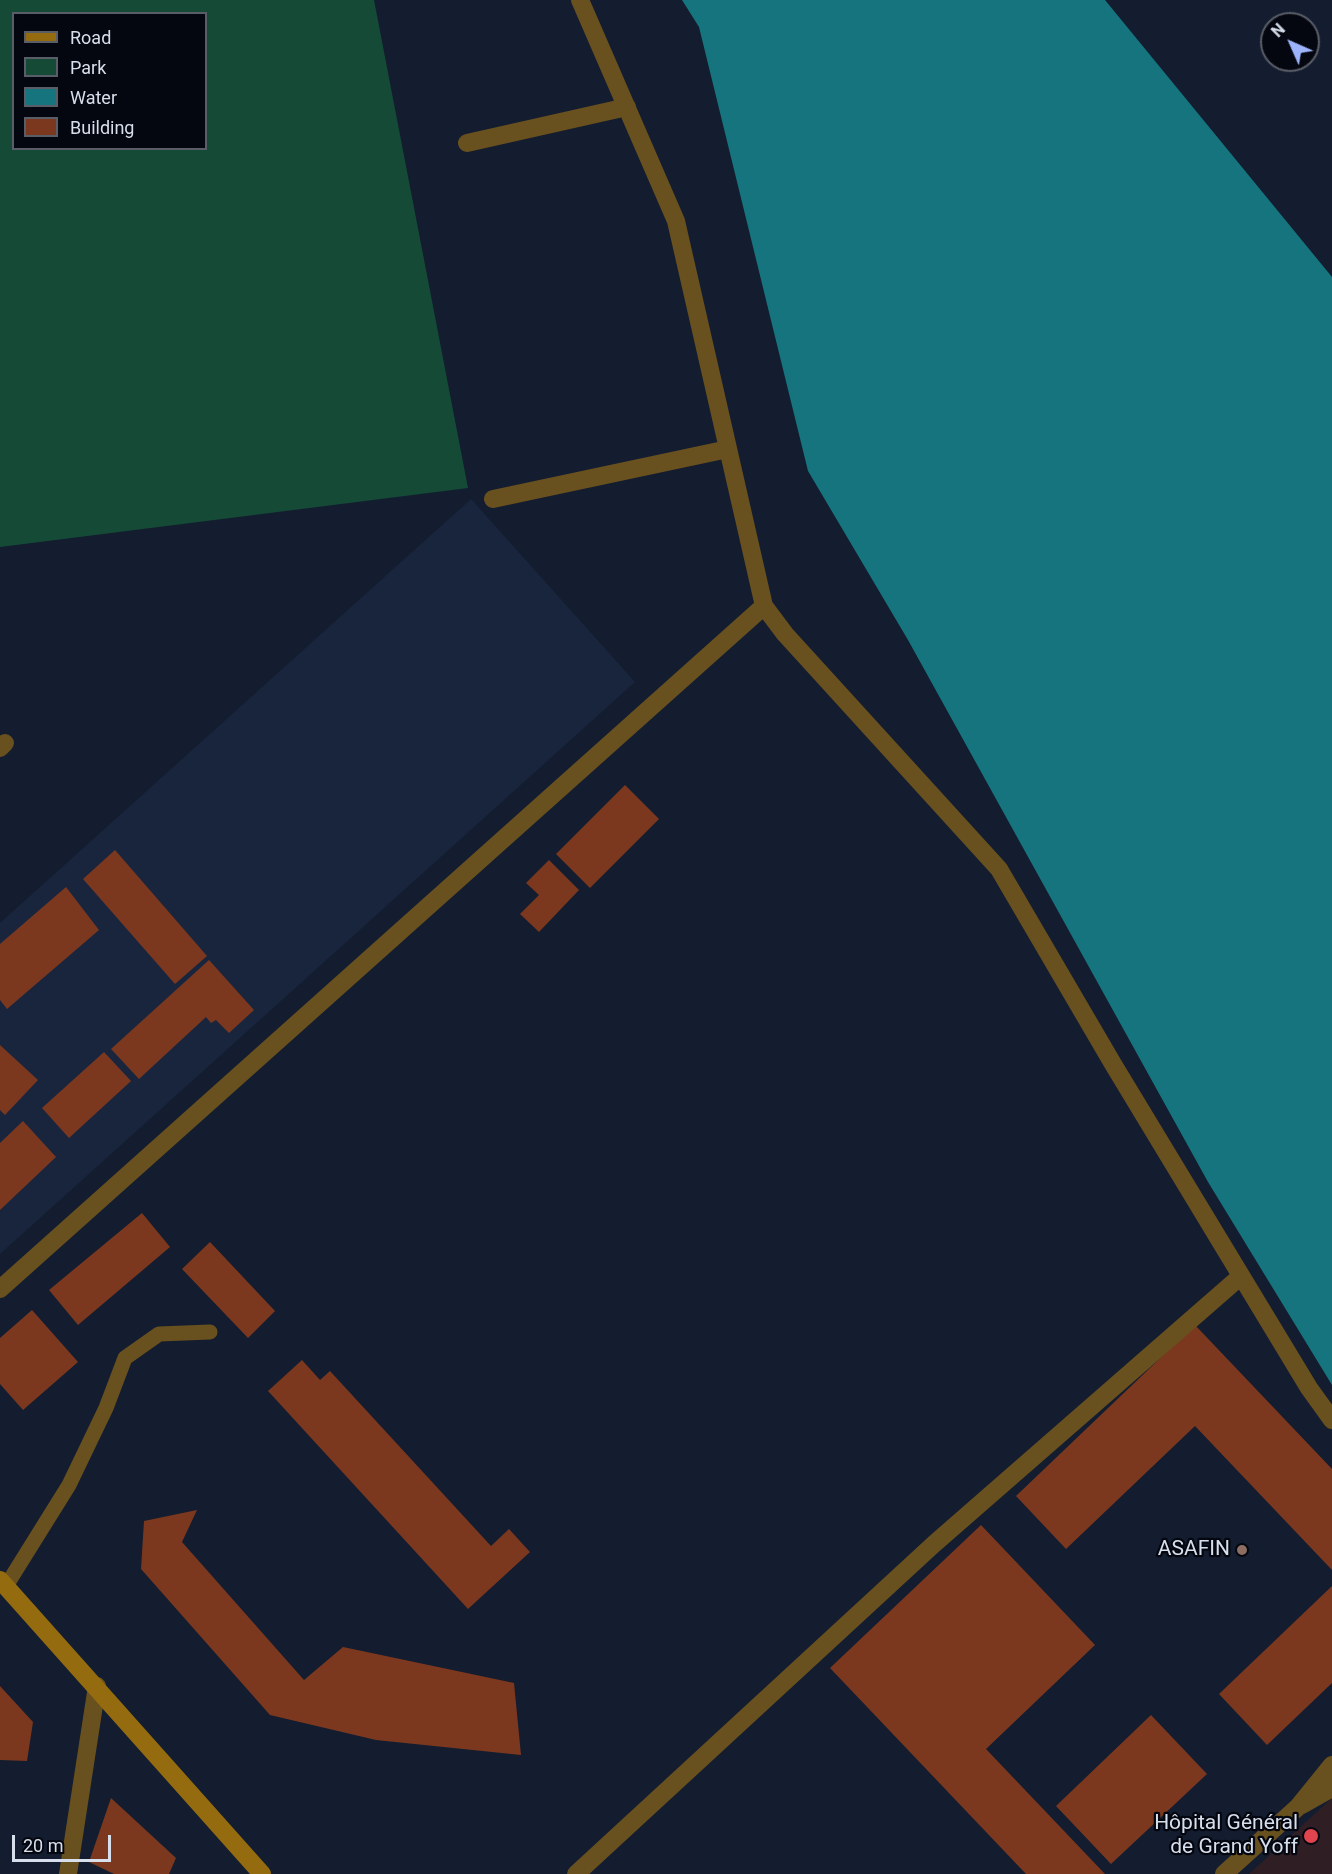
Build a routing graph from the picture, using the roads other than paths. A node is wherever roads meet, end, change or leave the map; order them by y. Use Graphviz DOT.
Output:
graph roads {
  1 [pos="580,0"];
  2 [pos="627,107"];
  3 [pos="467,143"];
  4 [pos="728,449"];
  5 [pos="493,499"];
  6 [pos="764,606"];
  7 [pos="1241,1276"];
  8 [pos="0,1289"];
  9 [pos="210,1332"];
  10 [pos="1332,1420"];
  11 [pos="3,1583"];
  12 [pos="97,1686"];
  13 [pos="1332,1765"];
  14 [pos="1332,1788"];
  15 [pos="1298,1808"];
  16 [pos="68,1874"];
  17 [pos="262,1874"];
  18 [pos="576,1874"];
  19 [pos="1224,1874"];
  1 -- 2 [label="street"];
  2 -- 3 [label="street"];
  2 -- 4 [label="street"];
  4 -- 5 [label="street"];
  4 -- 6 [label="street"];
  6 -- 7 [label="street"];
  6 -- 8 [label="street"];
  7 -- 10 [label="street"];
  7 -- 18 [label="street"];
  9 -- 11 [label="lane"];
  11 -- 12 [label="street"];
  12 -- 16 [label="street"];
  12 -- 17 [label="street"];
  13 -- 15 [label="street"];
  14 -- 15 [label="street"];
  15 -- 19 [label="street"];
}
